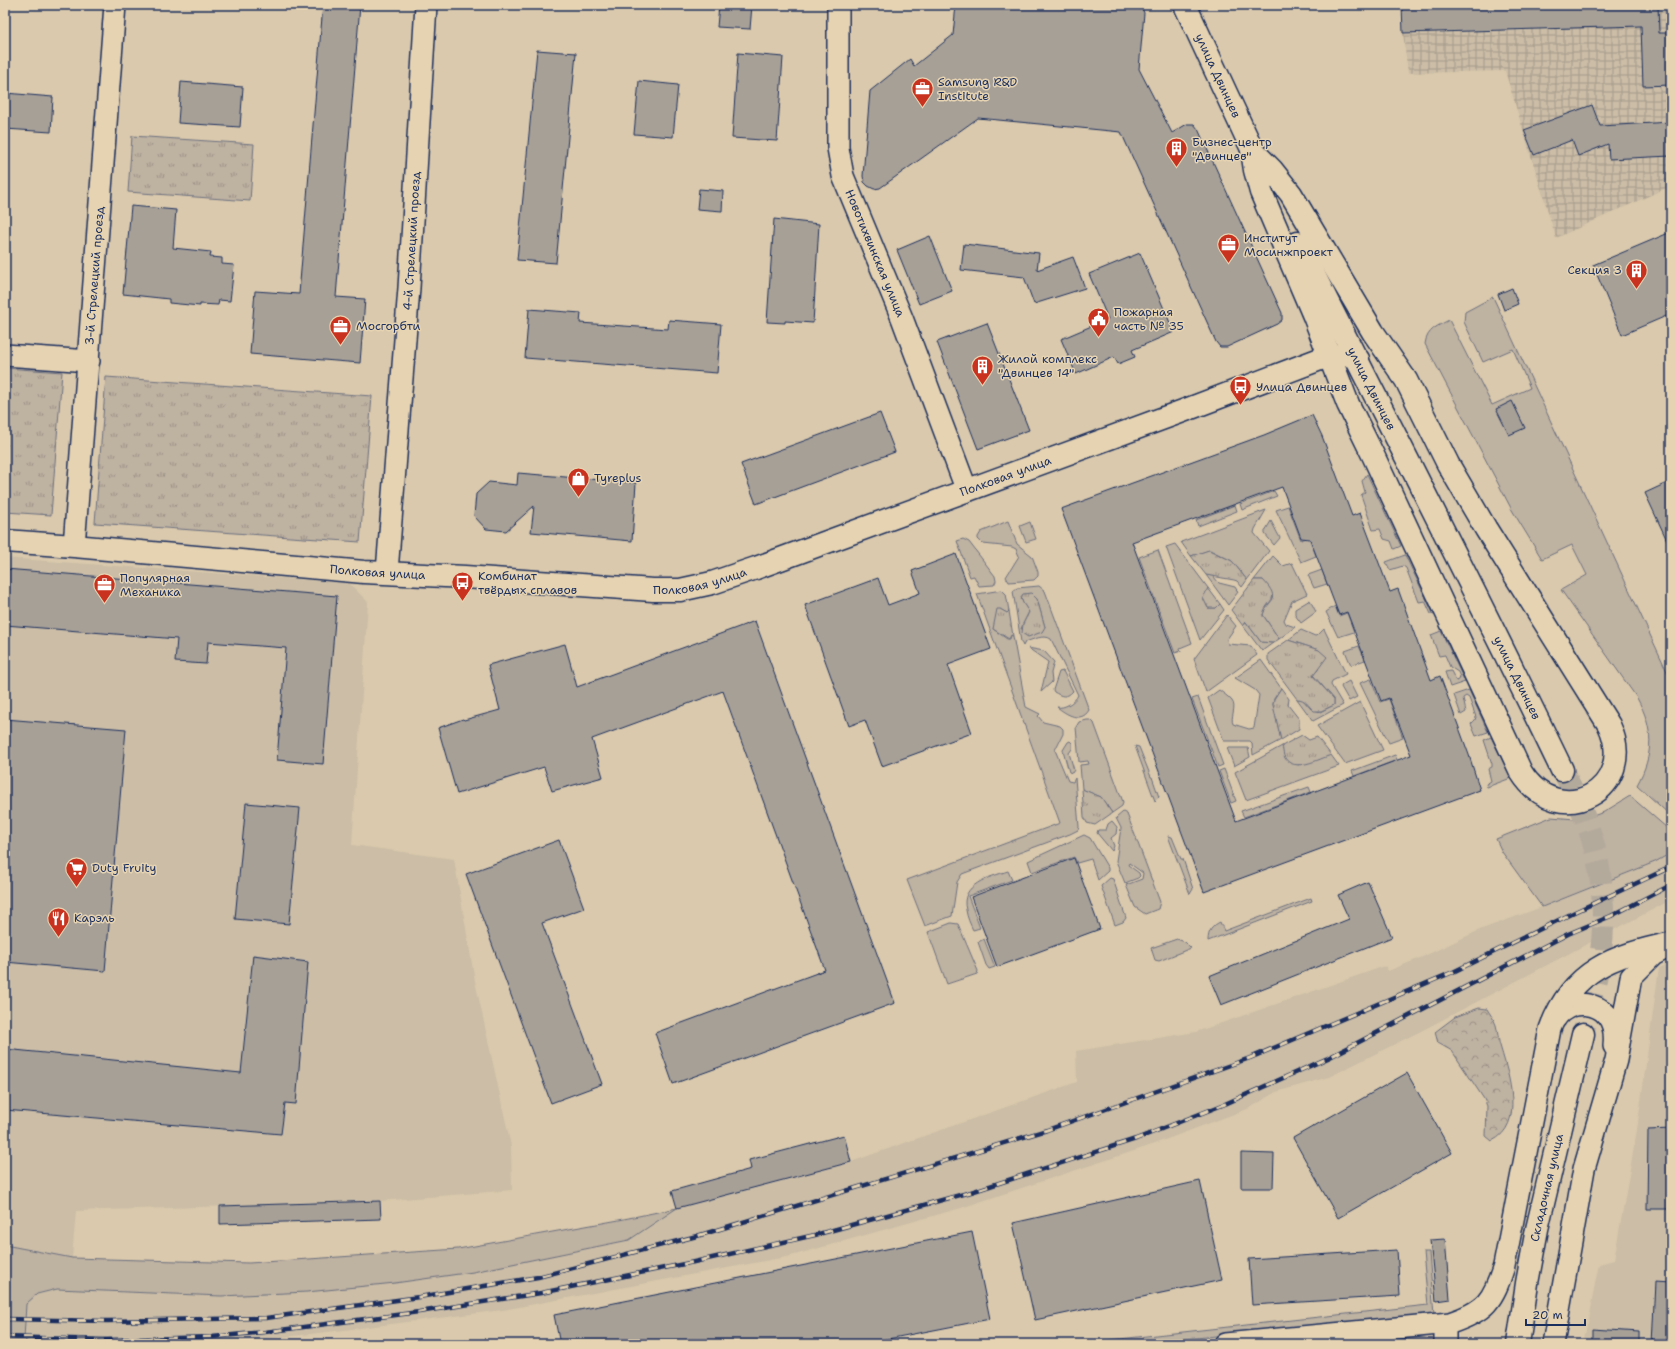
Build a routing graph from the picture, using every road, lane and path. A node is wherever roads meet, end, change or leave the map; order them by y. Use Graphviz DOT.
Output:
graph roads {
  1 [pos="115,5"];
  2 [pos="426,5"];
  3 [pos="838,5"];
  4 [pos="1185,5"];
  5 [pos="1252,150"];
  6 [pos="5,355"];
  7 [pos="1328,356"];
  8 [pos="1358,359"];
  9 [pos="89,361"];
  10 [pos="967,491"];
  11 [pos="5,542"];
  12 [pos="74,546"];
  13 [pos="387,572"];
  14 [pos="1562,770"];
  15 [pos="1671,945"];
  16 [pos="1553,1021"];
  17 [pos="1583,1034"];
  18 [pos="1611,1075"];
  19 [pos="1447,1331"];
  20 [pos="1347,1338"];
  21 [pos="1225,1344"];
  22 [pos="1518,1344"];
  23 [pos="1553,1344"];
  1 -- 9 [label="street, 3-й Стрелецкий проезд"];
  2 -- 13 [label="street, 4-й Стрелецкий проезд"];
  3 -- 10 [label="street, Новотихвинская улица"];
  4 -- 5 [label="street, улица Двинцев"];
  5 -- 7 [label="street"];
  5 -- 7 [label="street"];
  5 -- 8 [label="street, улица Двинцев"];
  6 -- 9 [label="street"];
  7 -- 8 [label="street, Полковая улица"];
  7 -- 10 [label="street, Полковая улица"];
  8 -- 14 [label="street, улица Двинцев"];
  9 -- 12 [label="street, 3-й Стрелецкий проезд"];
  10 -- 13 [label="street, Полковая улица"];
  11 -- 12 [label="street, Полковая улица"];
  12 -- 13 [label="street, Полковая улица"];
  15 -- 16 [label="street"];
  15 -- 18 [label="street"];
  16 -- 18 [label="street"];
  16 -- 19 [label="street"];
  17 -- 22 [label="street, Складочная улица"];
  18 -- 23 [label="street"];
  19 -- 20 [label="street"];
  20 -- 21 [label="street"];
}
